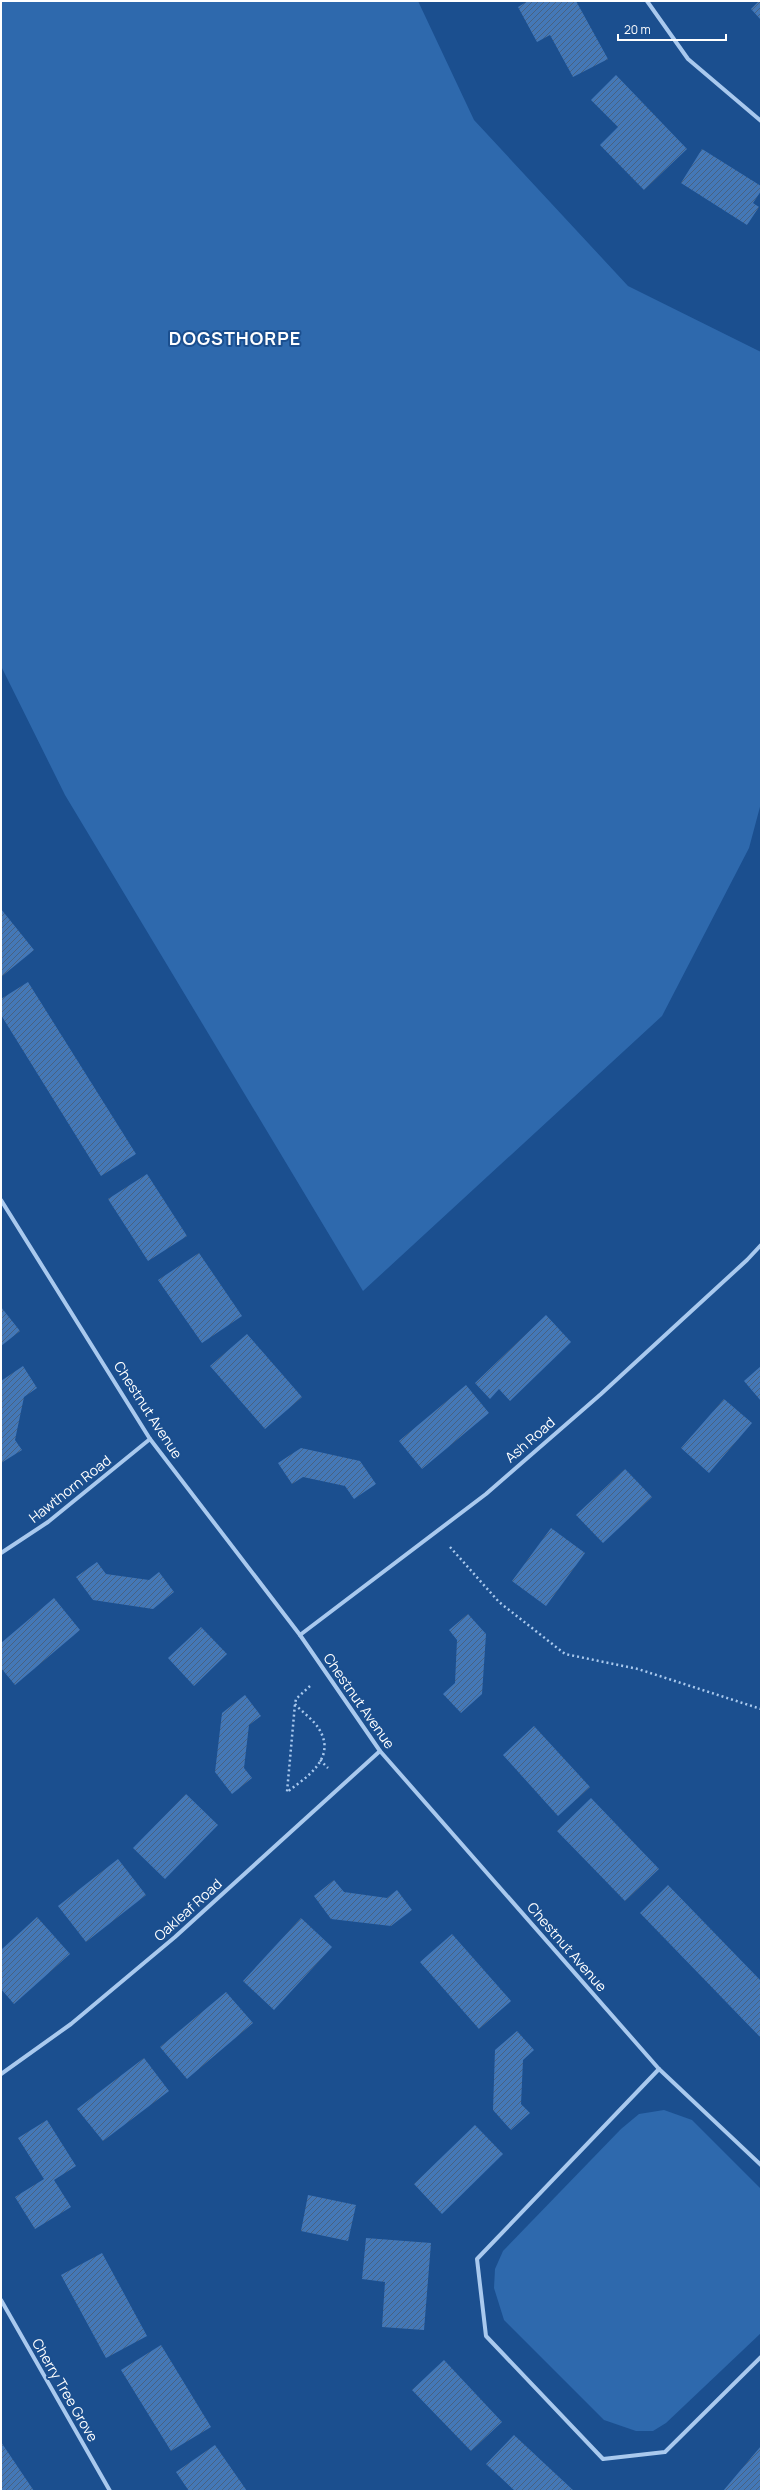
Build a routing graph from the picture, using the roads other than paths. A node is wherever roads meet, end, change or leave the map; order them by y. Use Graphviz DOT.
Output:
graph roads {
  1 [pos="647,1"];
  2 [pos="761,121"];
  3 [pos="1,1200"];
  4 [pos="761,1245"];
  5 [pos="150,1439"];
  6 [pos="1,1553"];
  7 [pos="300,1636"];
  8 [pos="380,1751"];
  9 [pos="659,2069"];
  10 [pos="1,2074"];
  11 [pos="761,2165"];
  12 [pos="1,2300"];
  13 [pos="761,2357"];
  14 [pos="110,2491"];
  1 -- 2 [label="street"];
  3 -- 5 [label="street, Chestnut Avenue"];
  4 -- 7 [label="street, Ash Road"];
  5 -- 6 [label="street, Hawthorn Road"];
  5 -- 7 [label="street, Chestnut Avenue"];
  7 -- 8 [label="street, Chestnut Avenue"];
  8 -- 9 [label="street, Chestnut Avenue"];
  8 -- 10 [label="street, Oakleaf Road"];
  9 -- 11 [label="street, Chestnut Avenue"];
  9 -- 13 [label="street"];
  12 -- 14 [label="street, Cherry Tree Grove"];
}
